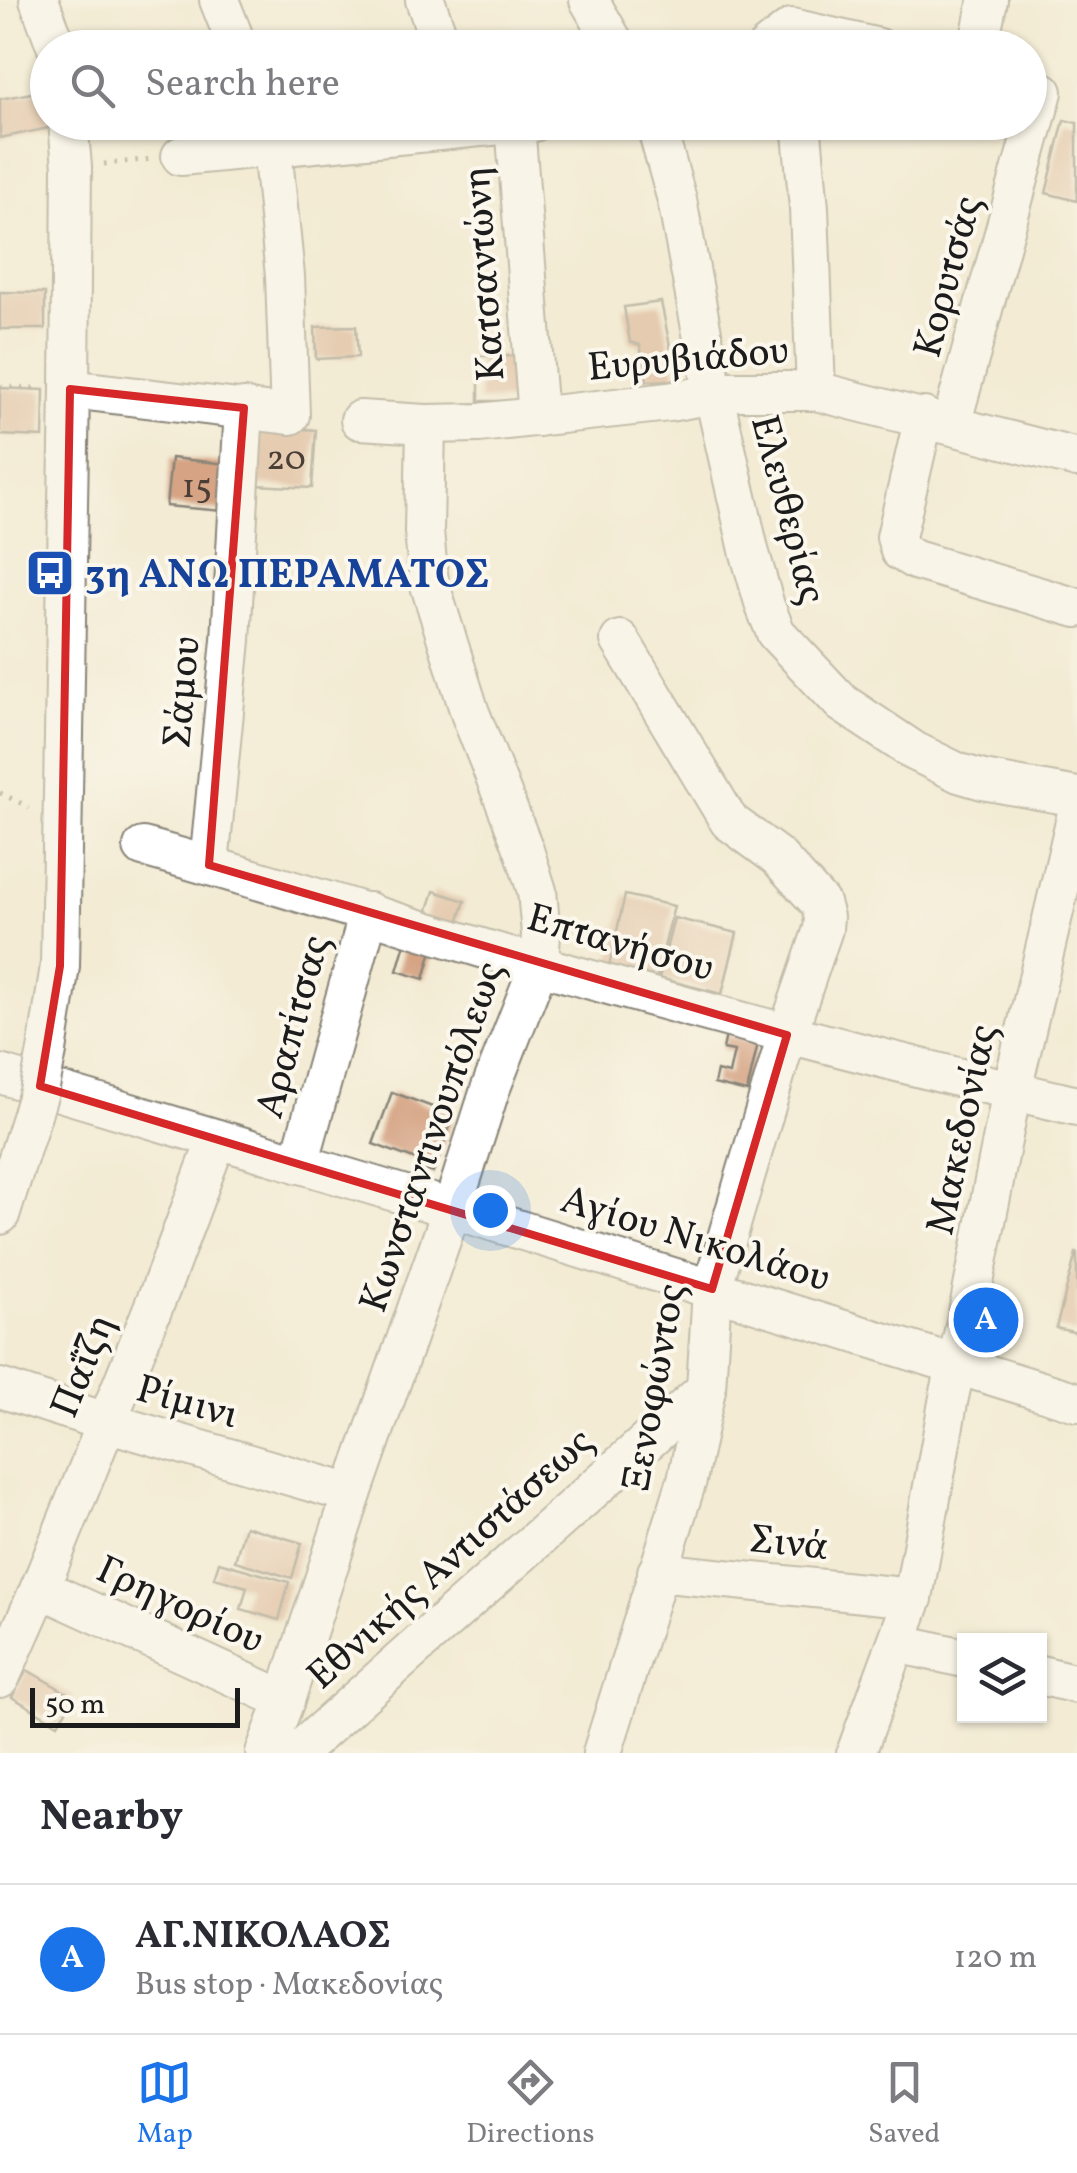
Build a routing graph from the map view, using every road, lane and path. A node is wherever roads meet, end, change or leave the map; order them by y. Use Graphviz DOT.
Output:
graph roads {
  1 [pos="39,0"];
  2 [pos="220,0"];
  3 [pos="425,0"];
  4 [pos="589,0"];
  5 [pos="988,0"];
  6 [pos="50,30"];
  7 [pos="231,30"];
  8 [pos="436,30"];
  9 [pos="606,30"];
  10 [pos="982,30"];
  11 [pos="70,140"];
  12 [pos="247,140"];
  13 [pos="269,140"];
  14 [pos="526,140"];
  15 [pos="660,140"];
  16 [pos="803,140"];
  17 [pos="1034,140"];
  18 [pos="181,156"];
  19 [pos="72,167"];
  20 [pos="70,388"];
  21 [pos="713,391"];
  22 [pos="816,391"];
  23 [pos="244,408"];
  24 [pos="538,417"];
  25 [pos="360,420"];
  26 [pos="938,422"];
  27 [pos="426,424"];
  28 [pos="1077,458"];
  29 [pos="1077,608"];
  30 [pos="620,640"];
  31 [pos="1077,797"];
  32 [pos="1077,813"];
  33 [pos="144,847"];
  34 [pos="209,865"];
  35 [pos="369,912"];
  36 [pos="538,965"];
  37 [pos="787,1035"];
  38 [pos="0,1074"];
  39 [pos="1012,1090"];
  40 [pos="1077,1106"];
  41 [pos="217,1139"];
  42 [pos="300,1164"];
  43 [pos="452,1209"];
  44 [pos="0,1215"];
  45 [pos="712,1289"];
  46 [pos="957,1364"];
  47 [pos="0,1388"];
  48 [pos="706,1390"];
  49 [pos="1077,1402"];
  50 [pos="106,1422"];
  51 [pos="352,1494"];
  52 [pos="657,1572"];
  53 [pos="40,1588"];
  54 [pos="913,1598"];
  55 [pos="897,1642"];
  56 [pos="957,1656"];
  57 [pos="1047,1677"];
  58 [pos="0,1678"];
  59 [pos="1077,1684"];
  60 [pos="285,1700"];
  61 [pos="266,1753"];
  62 [pos="297,1753"];
  63 [pos="602,1753"];
  64 [pos="856,1753"];
  1 -- 6 [label="street"];
  2 -- 7 [label="street"];
  3 -- 8 [label="street"];
  4 -- 9 [label="street"];
  5 -- 10 [label="street"];
  11 -- 19 [label="street"];
  12 -- 18 [label="street"];
  13 -- 23 [label="street"];
  14 -- 24 [label="street, Κατσαντώνη"];
  15 -- 21 [label="street, Ελευθερίας"];
  16 -- 22 [label="street"];
  17 -- 26 [label="street, Κορυτσάς"];
  18 -- 19 [label="path"];
  19 -- 20 [label="street"];
  20 -- 23 [label="street"];
  20 -- 44 [label="street, bridge"];
  21 -- 22 [label="street, Ευρυβιάδου"];
  21 -- 24 [label="street, Ευρυβιάδου"];
  21 -- 31 [label="street, Ελευθερίας"];
  22 -- 26 [label="street, Ευρυβιάδου"];
  23 -- 34 [label="street, Σάμου"];
  24 -- 27 [label="street, Ευρυβιάδου"];
  25 -- 27 [label="street, Ευρυβιάδου"];
  26 -- 28 [label="street, Ευρυβιάδου"];
  26 -- 29 [label="street, Κορυτσάς"];
  27 -- 36 [label="street, Κωνσταντινουπόλεως"];
  30 -- 37 [label="street, Ξενοφώντος"];
  32 -- 39 [label="street, Μακεδονίας"];
  33 -- 34 [label="street, Επτανήσου"];
  34 -- 35 [label="street, Επτανήσου"];
  35 -- 36 [label="street, Επτανήσου"];
  35 -- 42 [label="street, Αραπίτσας"];
  36 -- 37 [label="street, Επτανήσου"];
  36 -- 43 [label="street, Κωνσταντινουπόλεως"];
  37 -- 39 [label="street, Επτανήσου"];
  37 -- 45 [label="street, Ξενοφώντος"];
  38 -- 41 [label="street, Αγίου Νικολάου"];
  39 -- 40 [label="street, Επτανήσου"];
  39 -- 46 [label="street, Μακεδονίας"];
  41 -- 42 [label="street, Αγίου Νικολάου"];
  41 -- 50 [label="street, Παΐζη"];
  42 -- 43 [label="street, Αγίου Νικολάου"];
  43 -- 45 [label="street, Αγίου Νικολάου"];
  43 -- 51 [label="street, Κωνσταντινουπόλεως"];
  45 -- 46 [label="street, Αγίου Νικολάου"];
  45 -- 48 [label="street, Ξενοφώντος"];
  46 -- 49 [label="street, Αγίου Νικολάου"];
  46 -- 54 [label="street, Μακεδονίας"];
  47 -- 50 [label="street, Ρίμινι"];
  48 -- 52 [label="street, Ξενοφώντος"];
  48 -- 62 [label="street, Εθνικής Αντιστάσεως"];
  50 -- 51 [label="street, Ρίμινι"];
  50 -- 53 [label="street, Παΐζη"];
  51 -- 60 [label="street, Κωνσταντινουπόλεως"];
  52 -- 54 [label="street, Σινά"];
  52 -- 63 [label="street, Ξενοφώντος"];
  53 -- 58 [label="street, Παΐζη"];
  53 -- 60 [label="street, Γρηγορίου"];
  54 -- 55 [label="street, Μακεδονίας"];
  55 -- 56 [label="street"];
  55 -- 64 [label="street, Μακεδονίας"];
  57 -- 59 [label="street"];
  60 -- 61 [label="street, Κωνσταντινουπόλεως"];
}
